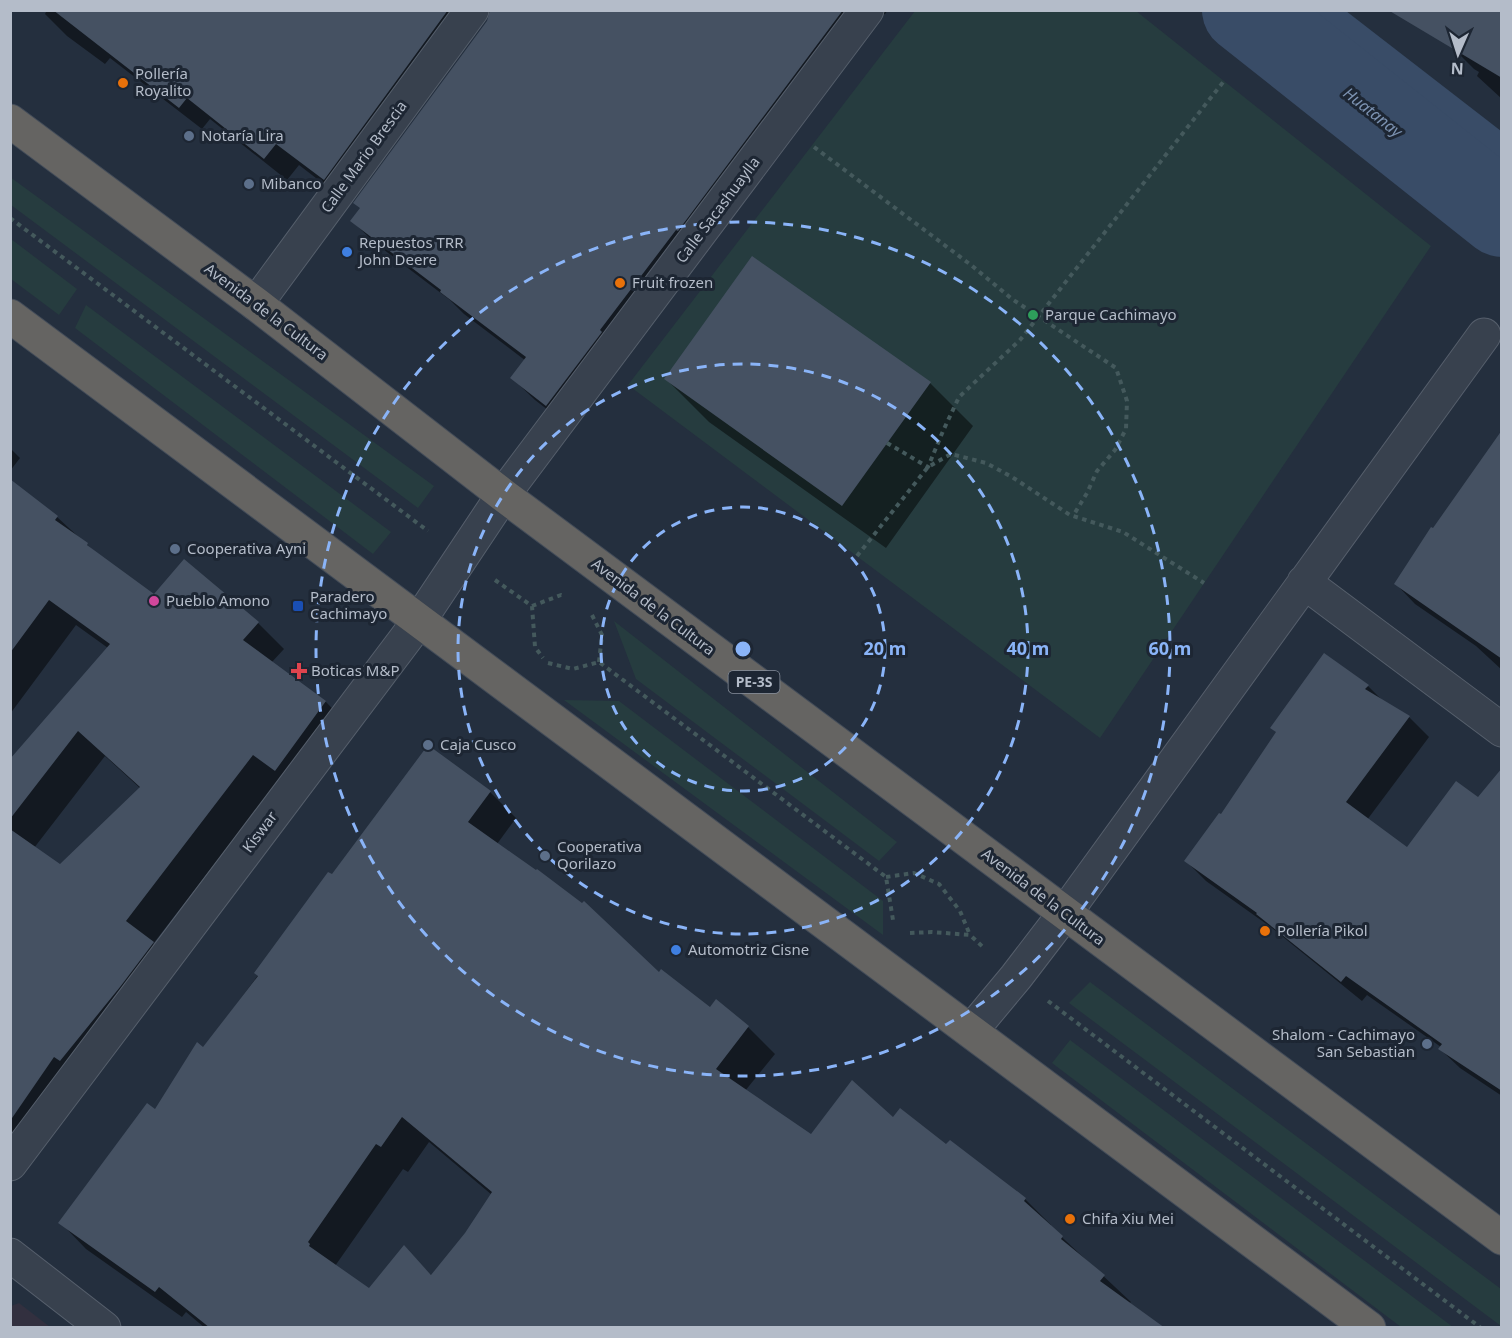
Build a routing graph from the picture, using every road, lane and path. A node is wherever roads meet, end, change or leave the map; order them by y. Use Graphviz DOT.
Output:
graph roads {
  1 [pos="472,10"];
  2 [pos="867,10"];
  3 [pos="1224,81"];
  4 [pos="10,121"];
  5 [pos="812,145"];
  6 [pos="10,218"];
  7 [pos="256,304"];
  8 [pos="10,316"];
  9 [pos="1038,317"];
  10 [pos="1484,335"];
  11 [pos="886,443"];
  12 [pos="928,467"];
  13 [pos="503,495"];
  14 [pos="1073,516"];
  15 [pos="857,556"];
  16 [pos="461,557"];
  17 [pos="1304,582"];
  18 [pos="1204,583"];
  19 [pos="570,598"];
  20 [pos="587,605"];
  21 [pos="532,606"];
  22 [pos="419,621"];
  23 [pos="599,662"];
  24 [pos="1502,730"];
  25 [pos="886,877"];
  26 [pos="1065,912"];
  27 [pos="893,921"];
  28 [pos="902,927"];
  29 [pos="970,935"];
  30 [pos="1016,977"];
  31 [pos="971,1031"];
  32 [pos="10,1164"];
  33 [pos="1502,1238"];
  34 [pos="10,1255"];
  35 [pos="104,1328"];
  36 [pos="1369,1328"];
  37 [pos="1481,1328"];
  1 -- 7 [label="street, Calle Mario Brescia"];
  2 -- 13 [label="street, Calle Sacashuaylla"];
  3 -- 9 [label="path"];
  4 -- 7 [label="highway, Avenida de la Cultura / PE-3S"];
  5 -- 9 [label="path"];
  6 -- 16 [label="path"];
  7 -- 13 [label="highway, Avenida de la Cultura / PE-3S"];
  8 -- 22 [label="highway"];
  9 -- 12 [label="path"];
  9 -- 14 [label="path"];
  10 -- 17 [label="street"];
  11 -- 12 [label="path"];
  12 -- 14 [label="path"];
  12 -- 15 [label="path"];
  13 -- 16 [label="street, Kiswar"];
  13 -- 26 [label="highway, Avenida de la Cultura / PE-3S"];
  14 -- 18 [label="path"];
  16 -- 21 [label="path"];
  16 -- 22 [label="street, Kiswar"];
  17 -- 24 [label="street"];
  17 -- 26 [label="street"];
  19 -- 21 [label="path"];
  20 -- 23 [label="path"];
  21 -- 23 [label="path"];
  22 -- 31 [label="highway"];
  22 -- 32 [label="street, Kiswar"];
  23 -- 25 [label="path"];
  25 -- 27 [label="path"];
  25 -- 29 [label="path"];
  26 -- 30 [label="street"];
  26 -- 33 [label="highway, Avenida de la Cultura / PE-3S"];
  28 -- 29 [label="path"];
  29 -- 30 [label="path"];
  30 -- 31 [label="street"];
  30 -- 37 [label="path"];
  31 -- 36 [label="highway"];
  34 -- 35 [label="street"];
}
